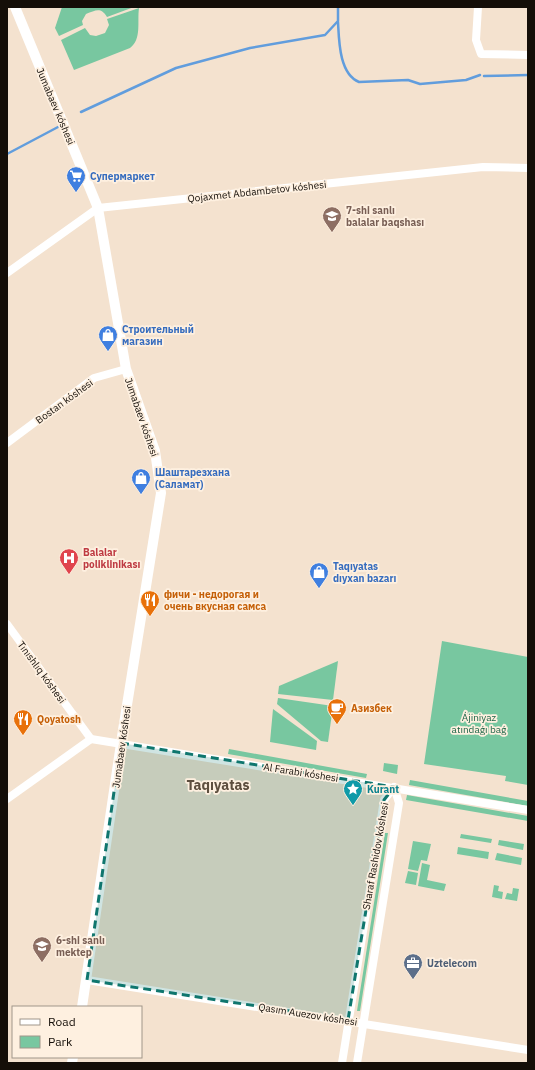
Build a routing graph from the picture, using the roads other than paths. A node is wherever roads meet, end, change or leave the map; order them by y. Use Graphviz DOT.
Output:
graph roads {
  1 [pos="15,7"];
  2 [pos="478,7"];
  3 [pos="528,55"];
  4 [pos="528,168"];
  5 [pos="98,208"];
  6 [pos="7,273"];
  7 [pos="126,368"];
  8 [pos="7,443"];
  9 [pos="7,624"];
  10 [pos="91,739"];
  11 [pos="121,743"];
  12 [pos="394,787"];
  13 [pos="7,799"];
  14 [pos="528,810"];
  15 [pos="87,980"];
  16 [pos="82,1006"];
  17 [pos="348,1020"];
  18 [pos="364,1022"];
  19 [pos="528,1050"];
  20 [pos="342,1063"];
  21 [pos="358,1063"];
  1 -- 5 [label="street, Jumabaev kóshesi"];
  2 -- 3 [label="street"];
  4 -- 5 [label="street, Qojaxmet Abdambetov kóshesi"];
  5 -- 6 [label="street, Qojaxmet Abdambetov kóshesi"];
  5 -- 7 [label="street, Jumabaev kóshesi"];
  7 -- 8 [label="street, Bostan kóshesi"];
  7 -- 11 [label="street, Jumabaev kóshesi"];
  9 -- 10 [label="street, Tınıshlıq kóshesi"];
  10 -- 11 [label="street, Al Farabi kóshesi"];
  10 -- 13 [label="street"];
  11 -- 12 [label="street, Al Farabi kóshesi"];
  11 -- 15 [label="street, Jumabaev kóshesi"];
  12 -- 14 [label="street, Al Farabi kóshesi"];
  12 -- 17 [label="street, Sharaf Rashidov kóshesi"];
  12 -- 18 [label="street, Sharaf Rashidov kóshesi"];
  15 -- 16 [label="street, Jumabaev kóshesi"];
  15 -- 17 [label="street, Qasım Auezov kóshesi"];
  17 -- 18 [label="street, Qasım Auezov kóshesi"];
  17 -- 20 [label="street, Sharaf Rashidov kóshesi"];
  18 -- 19 [label="street, Qasım Auezov kóshesi"];
  18 -- 21 [label="street, Sharaf Rashidov kóshesi"];
}
